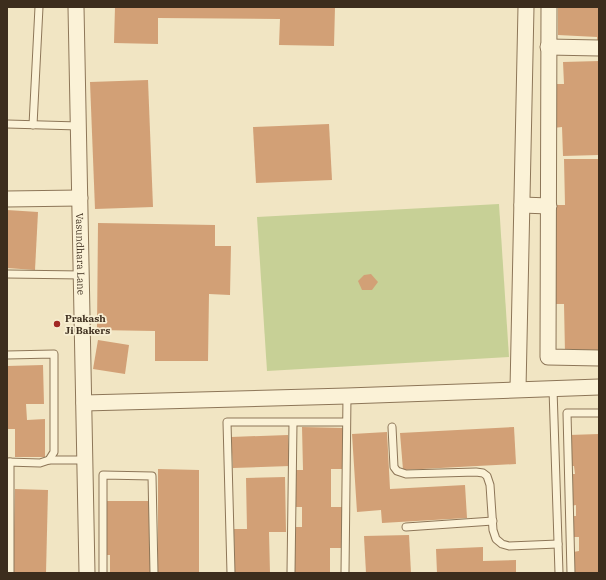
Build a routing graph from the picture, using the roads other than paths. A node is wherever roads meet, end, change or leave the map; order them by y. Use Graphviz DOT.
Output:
graph roads {
  1 [pos="39,7"];
  2 [pos="76,7"];
  3 [pos="526,7"];
  4 [pos="549,7"];
  5 [pos="548,46"];
  6 [pos="599,48"];
  7 [pos="9,123"];
  8 [pos="33,125"];
  9 [pos="79,126"];
  10 [pos="80,198"];
  11 [pos="7,199"];
  12 [pos="522,205"];
  13 [pos="549,206"];
  14 [pos="7,274"];
  15 [pos="82,275"];
  16 [pos="7,355"];
  17 [pos="599,358"];
  18 [pos="599,387"];
  19 [pos="518,389"];
  20 [pos="553,389"];
  21 [pos="346,396"];
  22 [pos="84,403"];
  23 [pos="599,413"];
  24 [pos="293,422"];
  25 [pos="346,422"];
  26 [pos="392,427"];
  27 [pos="49,460"];
  28 [pos="85,460"];
  29 [pos="9,462"];
  30 [pos="493,521"];
  31 [pos="406,526"];
  32 [pos="558,544"];
  33 [pos="10,573"];
  34 [pos="87,573"];
  35 [pos="103,573"];
  36 [pos="154,573"];
  37 [pos="231,573"];
  38 [pos="291,573"];
  39 [pos="345,573"];
  40 [pos="559,573"];
  41 [pos="571,573"];
  1 -- 8 [label="lane"];
  2 -- 9 [label="street, Vasundhara Lane"];
  3 -- 12 [label="street"];
  4 -- 5 [label="street"];
  5 -- 6 [label="street"];
  5 -- 13 [label="street"];
  7 -- 8 [label="lane"];
  8 -- 9 [label="lane"];
  9 -- 10 [label="street, Vasundhara Lane"];
  10 -- 11 [label="street"];
  10 -- 15 [label="street, Vasundhara Lane"];
  12 -- 13 [label="street"];
  12 -- 19 [label="street"];
  13 -- 17 [label="street"];
  14 -- 15 [label="lane"];
  15 -- 22 [label="street, Vasundhara Lane"];
  16 -- 27 [label="lane"];
  18 -- 20 [label="street"];
  19 -- 20 [label="street"];
  19 -- 21 [label="street"];
  20 -- 32 [label="lane"];
  21 -- 22 [label="street"];
  21 -- 25 [label="lane"];
  22 -- 28 [label="street, Vasundhara Lane"];
  23 -- 41 [label="lane"];
  24 -- 25 [label="lane"];
  24 -- 37 [label="lane"];
  24 -- 38 [label="lane"];
  25 -- 39 [label="lane"];
  26 -- 30 [label="lane"];
  27 -- 28 [label="lane"];
  27 -- 29 [label="lane"];
  28 -- 34 [label="street, Vasundhara Lane"];
  29 -- 33 [label="lane"];
  30 -- 31 [label="lane"];
  30 -- 32 [label="lane"];
  32 -- 40 [label="lane"];
  35 -- 36 [label="lane"];
}
